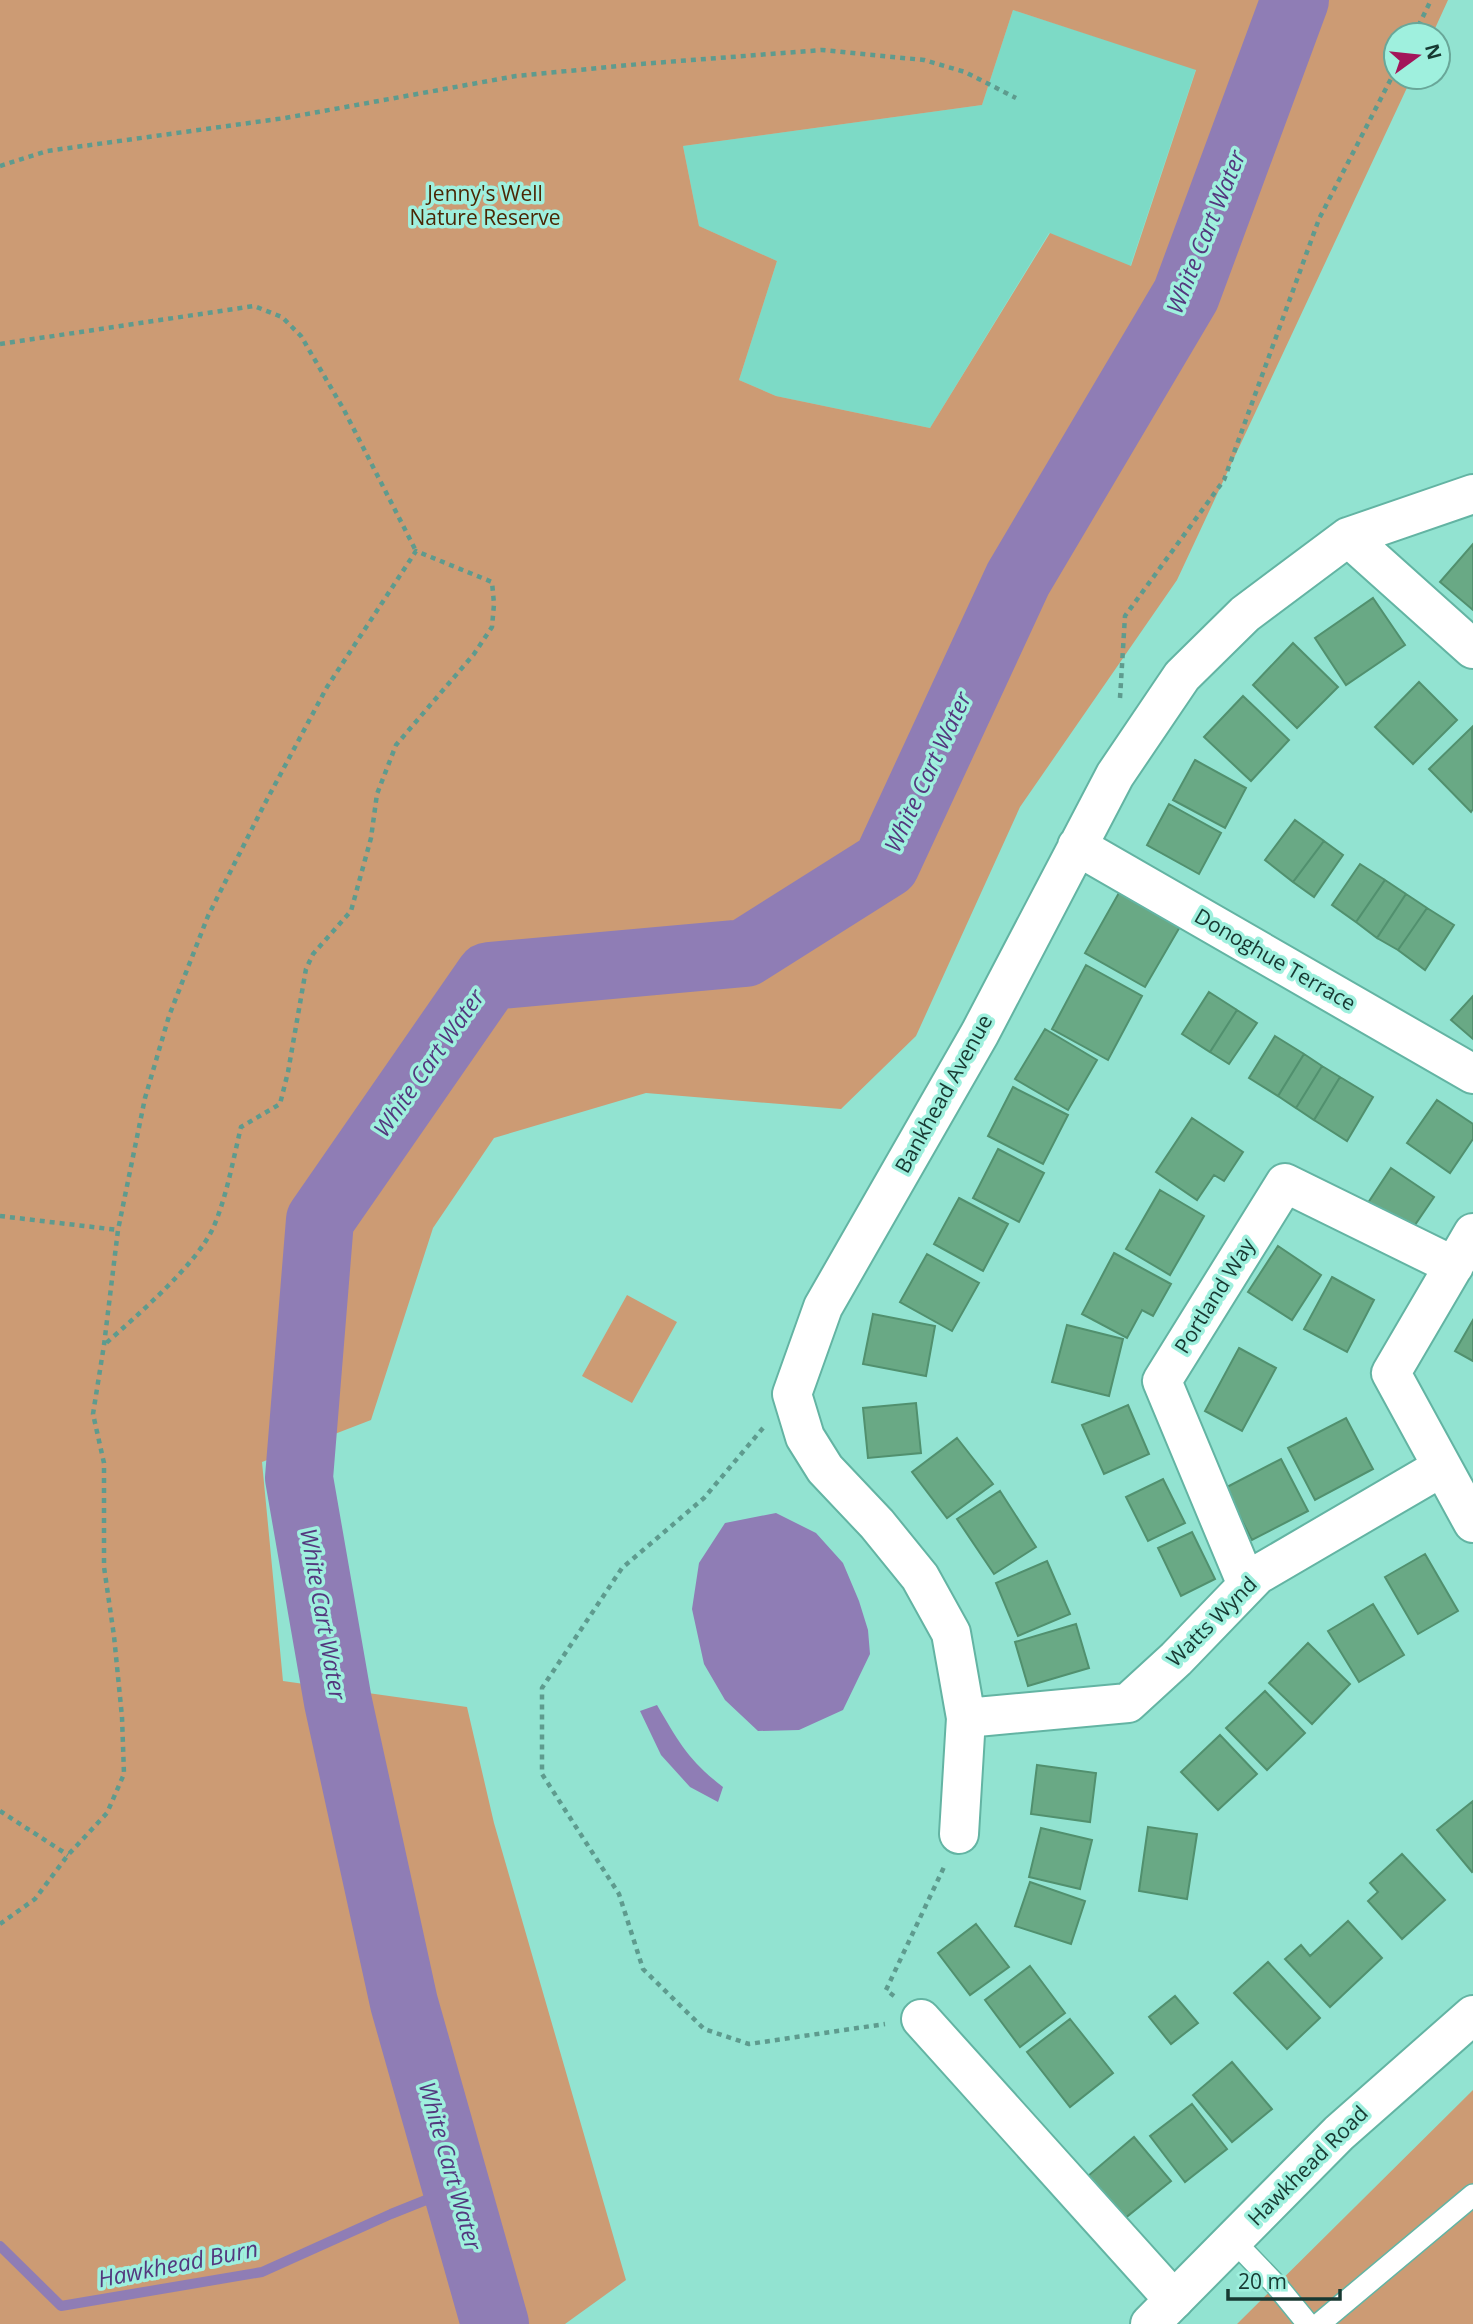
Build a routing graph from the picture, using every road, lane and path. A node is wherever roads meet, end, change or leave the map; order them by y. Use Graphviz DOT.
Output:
graph roads {
  1 [pos="1432,0"];
  2 [pos="1421,21"];
  3 [pos="1385,91"];
  4 [pos="1016,98"];
  5 [pos="0,166"];
  6 [pos="0,344"];
  7 [pos="1473,494"];
  8 [pos="1348,537"];
  9 [pos="416,551"];
  10 [pos="1473,649"];
  11 [pos="1119,709"];
  12 [pos="1077,846"];
  13 [pos="1473,1074"];
  14 [pos="0,1216"];
  15 [pos="118,1230"];
  16 [pos="1464,1250"];
  17 [pos="104,1345"];
  18 [pos="792,1394"];
  19 [pos="1442,1467"];
  20 [pos="1473,1523"];
  21 [pos="1247,1585"];
  22 [pos="966,1718"];
  23 [pos="0,1811"];
  24 [pos="959,1834"];
  25 [pos="68,1855"];
  26 [pos="0,1924"];
  27 [pos="1473,2015"];
  28 [pos="921,2019"];
  29 [pos="1473,2195"];
  30 [pos="1233,2241"];
  31 [pos="1162,2312"];
  32 [pos="1308,2324"];
  33 [pos="1319,2324"];
  1 -- 2 [label="path"];
  3 -- 11 [label="path"];
  4 -- 5 [label="path"];
  6 -- 9 [label="path"];
  7 -- 8 [label="street, Bankhead Avenue"];
  8 -- 10 [label="street"];
  8 -- 12 [label="street, Bankhead Avenue"];
  9 -- 15 [label="path"];
  9 -- 17 [label="path"];
  12 -- 13 [label="street, Donoghue Terrace"];
  12 -- 18 [label="street, Bankhead Avenue"];
  14 -- 15 [label="path"];
  15 -- 17 [label="path"];
  16 -- 19 [label="street"];
  16 -- 21 [label="street, Portland Way"];
  17 -- 25 [label="path"];
  18 -- 22 [label="street"];
  18 -- 28 [label="path"];
  19 -- 20 [label="street"];
  19 -- 21 [label="street, Watts Wynd"];
  21 -- 22 [label="street, Watts Wynd"];
  22 -- 24 [label="street"];
  23 -- 25 [label="path"];
  24 -- 28 [label="path"];
  25 -- 26 [label="path"];
  27 -- 30 [label="street, Hawkhead Road"];
  28 -- 31 [label="street"];
  29 -- 33 [label="lane"];
  30 -- 31 [label="street, Hawkhead Road"];
  30 -- 32 [label="lane"];
}
